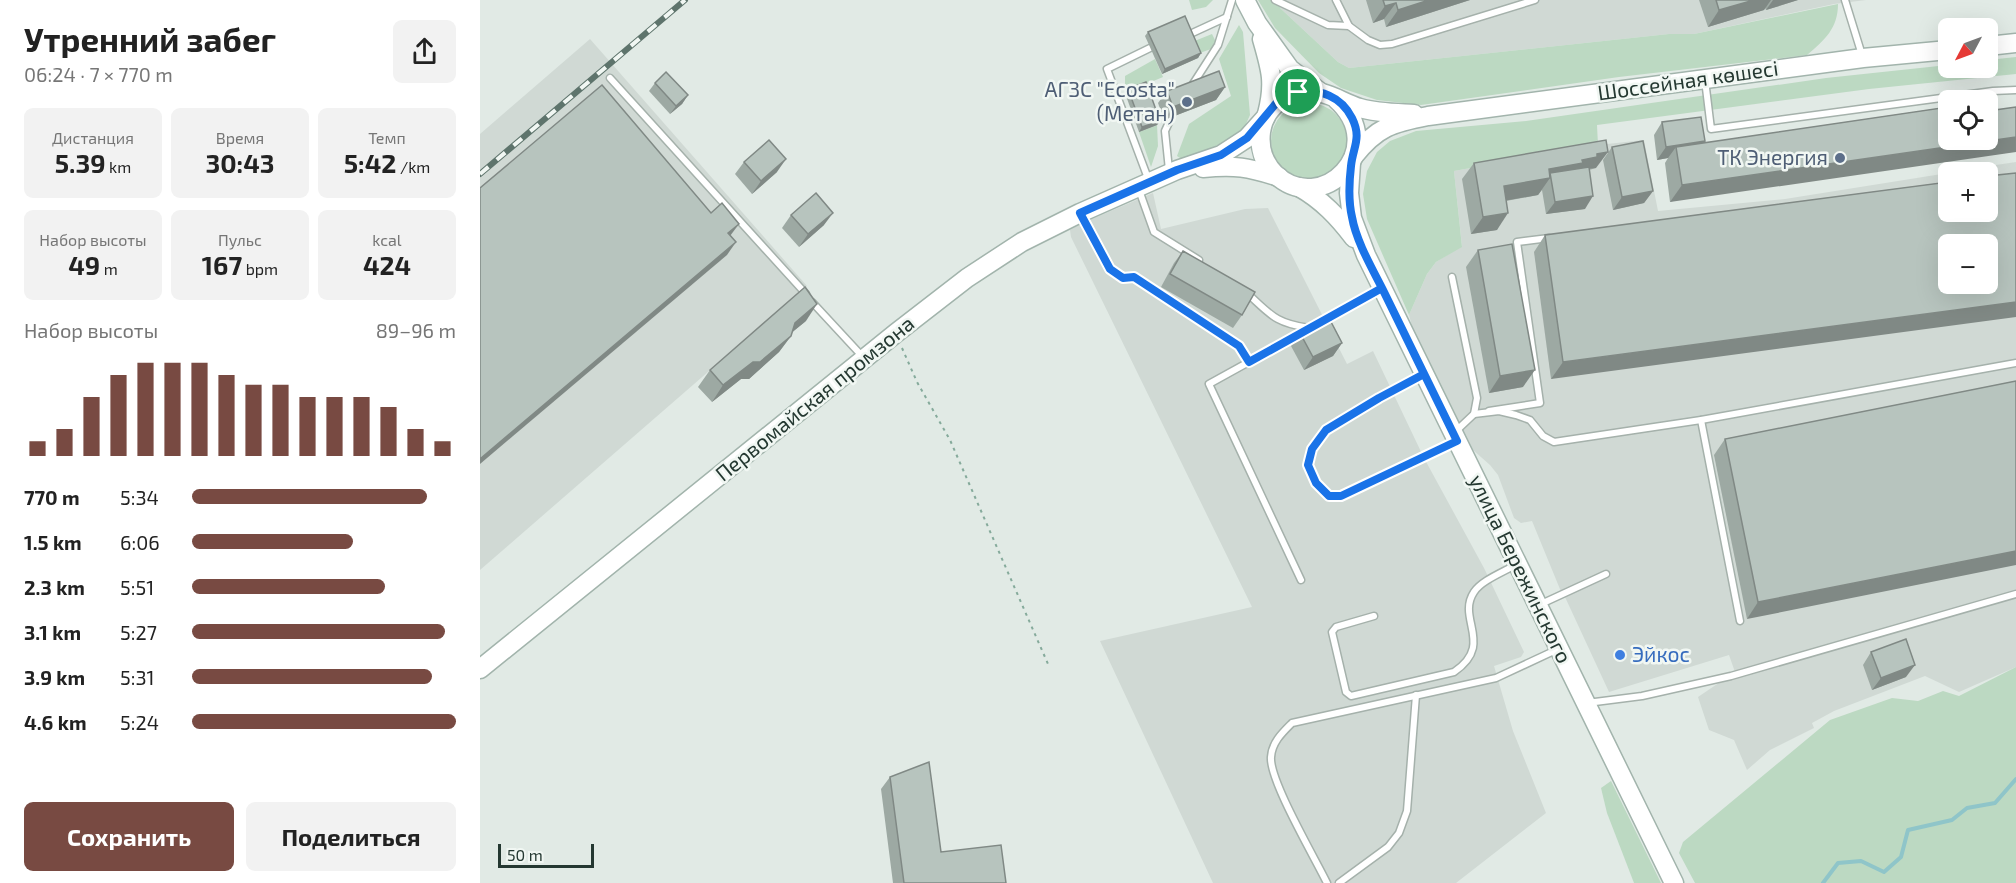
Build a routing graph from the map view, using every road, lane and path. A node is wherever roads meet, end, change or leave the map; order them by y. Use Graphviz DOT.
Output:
graph roads {
  1 [pos="1232,0"];
  2 [pos="1245,0"];
  3 [pos="1275,0"];
  4 [pos="1336,0"];
  5 [pos="1535,0"];
  6 [pos="1845,0"];
  7 [pos="1227,17"];
  8 [pos="1257,23"];
  9 [pos="1350,26"];
  10 [pos="1188,35"];
  11 [pos="2016,43"];
  12 [pos="1998,45"];
  13 [pos="1150,48"];
  14 [pos="1938,51"];
  15 [pos="1863,58"];
  16 [pos="610,78"];
  17 [pos="1705,79"];
  18 [pos="2016,90"];
  19 [pos="1188,92"];
  20 [pos="1328,96"];
  21 [pos="1428,116"];
  22 [pos="1266,117"];
  23 [pos="1171,118"];
  24 [pos="1353,159"];
  25 [pos="1173,172"];
  26 [pos="1279,177"];
  27 [pos="1143,184"];
  28 [pos="1299,187"];
  29 [pos="1080,213"];
  30 [pos="1552,237"];
  31 [pos="1366,255"];
  32 [pos="1204,263"];
  33 [pos="1452,277"];
  34 [pos="1382,288"];
  35 [pos="1243,290"];
  36 [pos="1310,328"];
  37 [pos="896,333"];
  38 [pos="864,359"];
  39 [pos="1249,362"];
  40 [pos="2016,363"];
  41 [pos="1424,374"];
  42 [pos="1489,411"];
  43 [pos="1474,414"];
  44 [pos="1701,420"];
  45 [pos="1455,437"];
  46 [pos="1517,564"];
  47 [pos="1606,574"];
  48 [pos="1301,580"];
  49 [pos="2016,594"];
  50 [pos="1538,605"];
  51 [pos="1374,616"];
  52 [pos="1740,621"];
  53 [pos="1560,648"];
  54 [pos="1048,664"];
  55 [pos="480,669"];
  56 [pos="1416,695"];
  57 [pos="1587,703"];
  58 [pos="1327,883"];
  59 [pos="1339,883"];
  60 [pos="1674,883"];
  1 -- 7 [label="lane"];
  2 -- 8 [label="main road"];
  3 -- 9 [label="lane"];
  4 -- 9 [label="lane"];
  5 -- 9 [label="lane"];
  6 -- 15 [label="lane"];
  7 -- 10 [label="lane"];
  7 -- 19 [label="lane"];
  8 -- 20 [label="main road"];
  8 -- 22 [label="main road"];
  11 -- 12 [label="main road"];
  13 -- 27 [label="lane"];
  14 -- 15 [label="main road, Шоссейная көшесі"];
  15 -- 17 [label="main road, Шоссейная көшесі"];
  16 -- 38 [label="lane"];
  17 -- 18 [label="lane"];
  17 -- 21 [label="main road, Шоссейная көшесі"];
  20 -- 21 [label="main road"];
  20 -- 22 [label="main road"];
  20 -- 24 [label="main road"];
  21 -- 24 [label="main road"];
  22 -- 25 [label="main road"];
  22 -- 26 [label="main road"];
  23 -- 25 [label="lane"];
  24 -- 28 [label="main road"];
  24 -- 31 [label="main road"];
  25 -- 26 [label="main road"];
  25 -- 27 [label="main road, Первомайская промзона"];
  26 -- 28 [label="main road"];
  27 -- 29 [label="main road, Первомайская промзона"];
  27 -- 32 [label="lane"];
  28 -- 31 [label="main road"];
  29 -- 37 [label="main road, Первомайская промзона"];
  29 -- 39 [label="lane"];
  30 -- 42 [label="lane"];
  31 -- 34 [label="main road, улица Бережинского"];
  33 -- 43 [label="lane"];
  34 -- 36 [label="lane"];
  34 -- 41 [label="main road, улица Бережинского"];
  35 -- 36 [label="lane"];
  36 -- 39 [label="lane"];
  37 -- 38 [label="main road, Первомайская промзона"];
  37 -- 54 [label="path"];
  38 -- 55 [label="main road, Первомайская промзона"];
  39 -- 48 [label="lane"];
  40 -- 44 [label="lane"];
  41 -- 45 [label="main road, улица Бережинского"];
  41 -- 45 [label="lane"];
  42 -- 43 [label="lane"];
  42 -- 44 [label="lane"];
  43 -- 45 [label="lane"];
  44 -- 52 [label="lane"];
  45 -- 46 [label="main road, улица Бережинского"];
  46 -- 50 [label="main road, улица Бережинского"];
  46 -- 51 [label="lane"];
  47 -- 50 [label="lane"];
  49 -- 57 [label="lane"];
  50 -- 53 [label="main road, улица Бережинского"];
  53 -- 56 [label="lane"];
  53 -- 57 [label="main road, улица Бережинского"];
  56 -- 58 [label="lane"];
  56 -- 59 [label="lane"];
  57 -- 60 [label="main road, улица Бережинского"];
}
